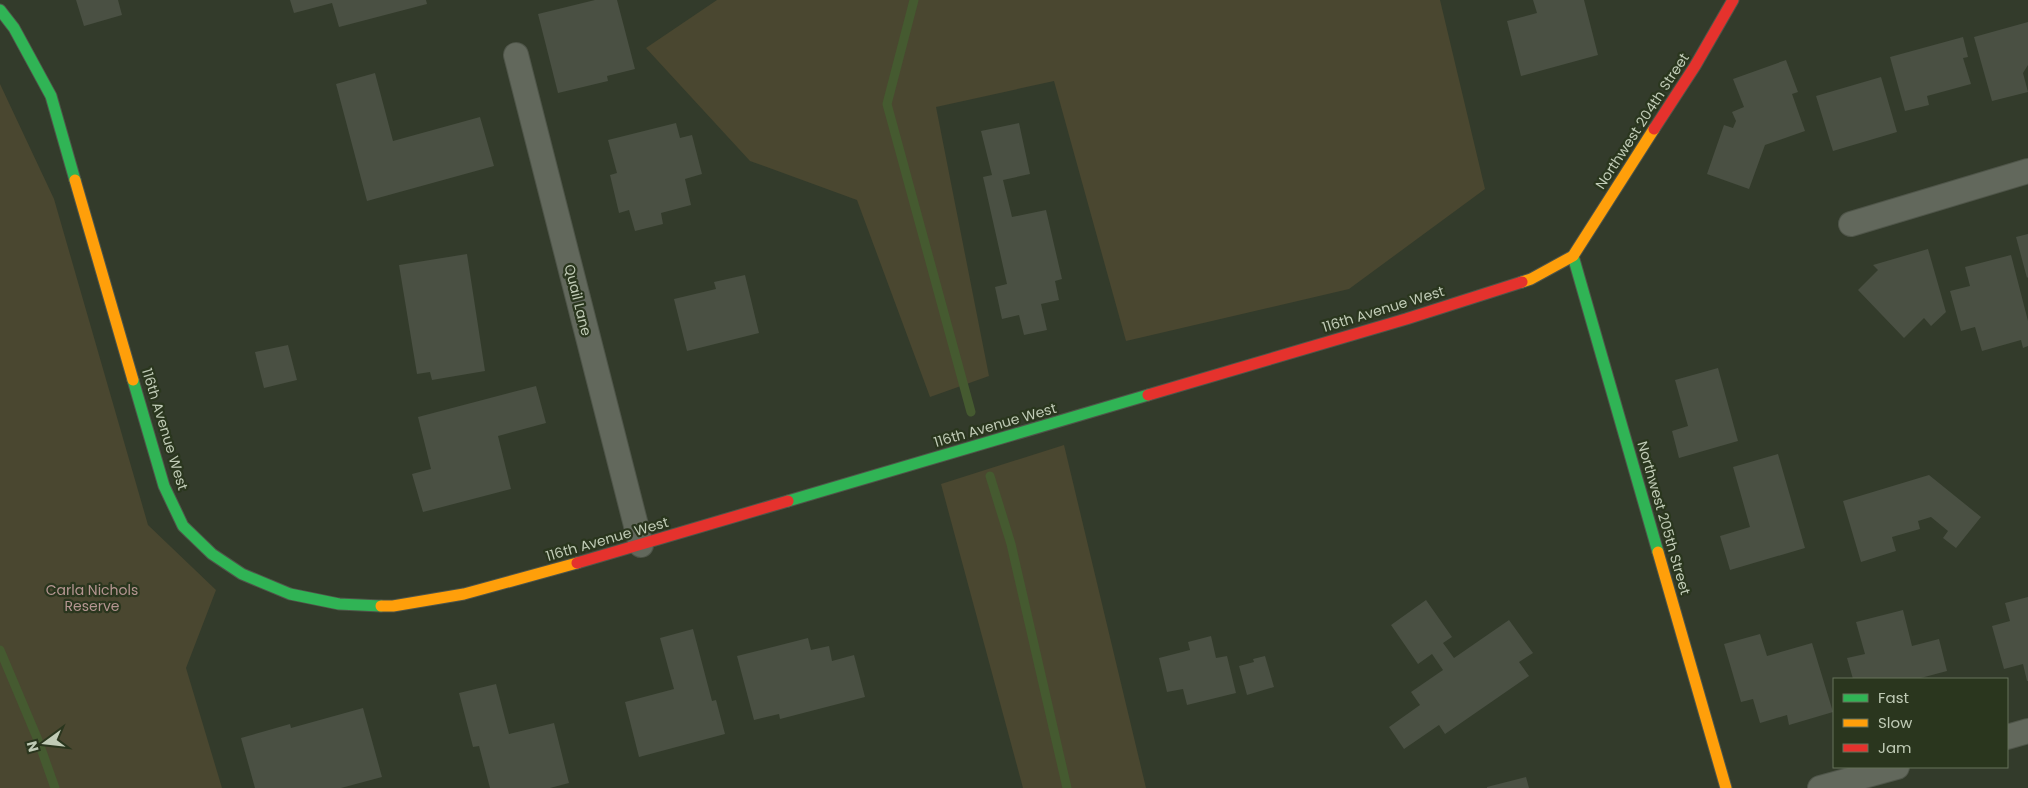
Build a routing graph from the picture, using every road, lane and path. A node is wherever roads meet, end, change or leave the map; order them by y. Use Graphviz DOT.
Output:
graph roads {
  1 [pos="1733,0"];
  2 [pos="0,10"];
  3 [pos="516,55"];
  4 [pos="2028,171"];
  5 [pos="1851,224"];
  6 [pos="1573,256"];
  7 [pos="641,545"];
  8 [pos="2028,731"];
  9 [pos="2008,737"];
  10 [pos="1893,768"];
  11 [pos="1726,788"];
  12 [pos="1820,788"];
  1 -- 6 [label="street, Northwest 204th Street"];
  2 -- 7 [label="street, 116th Avenue West"];
  3 -- 7 [label="street, Quail Lane"];
  4 -- 5 [label="street"];
  6 -- 7 [label="street, 116th Avenue West"];
  6 -- 11 [label="street, Northwest 205th Street"];
  8 -- 9 [label="street"];
  10 -- 12 [label="street"];
}
